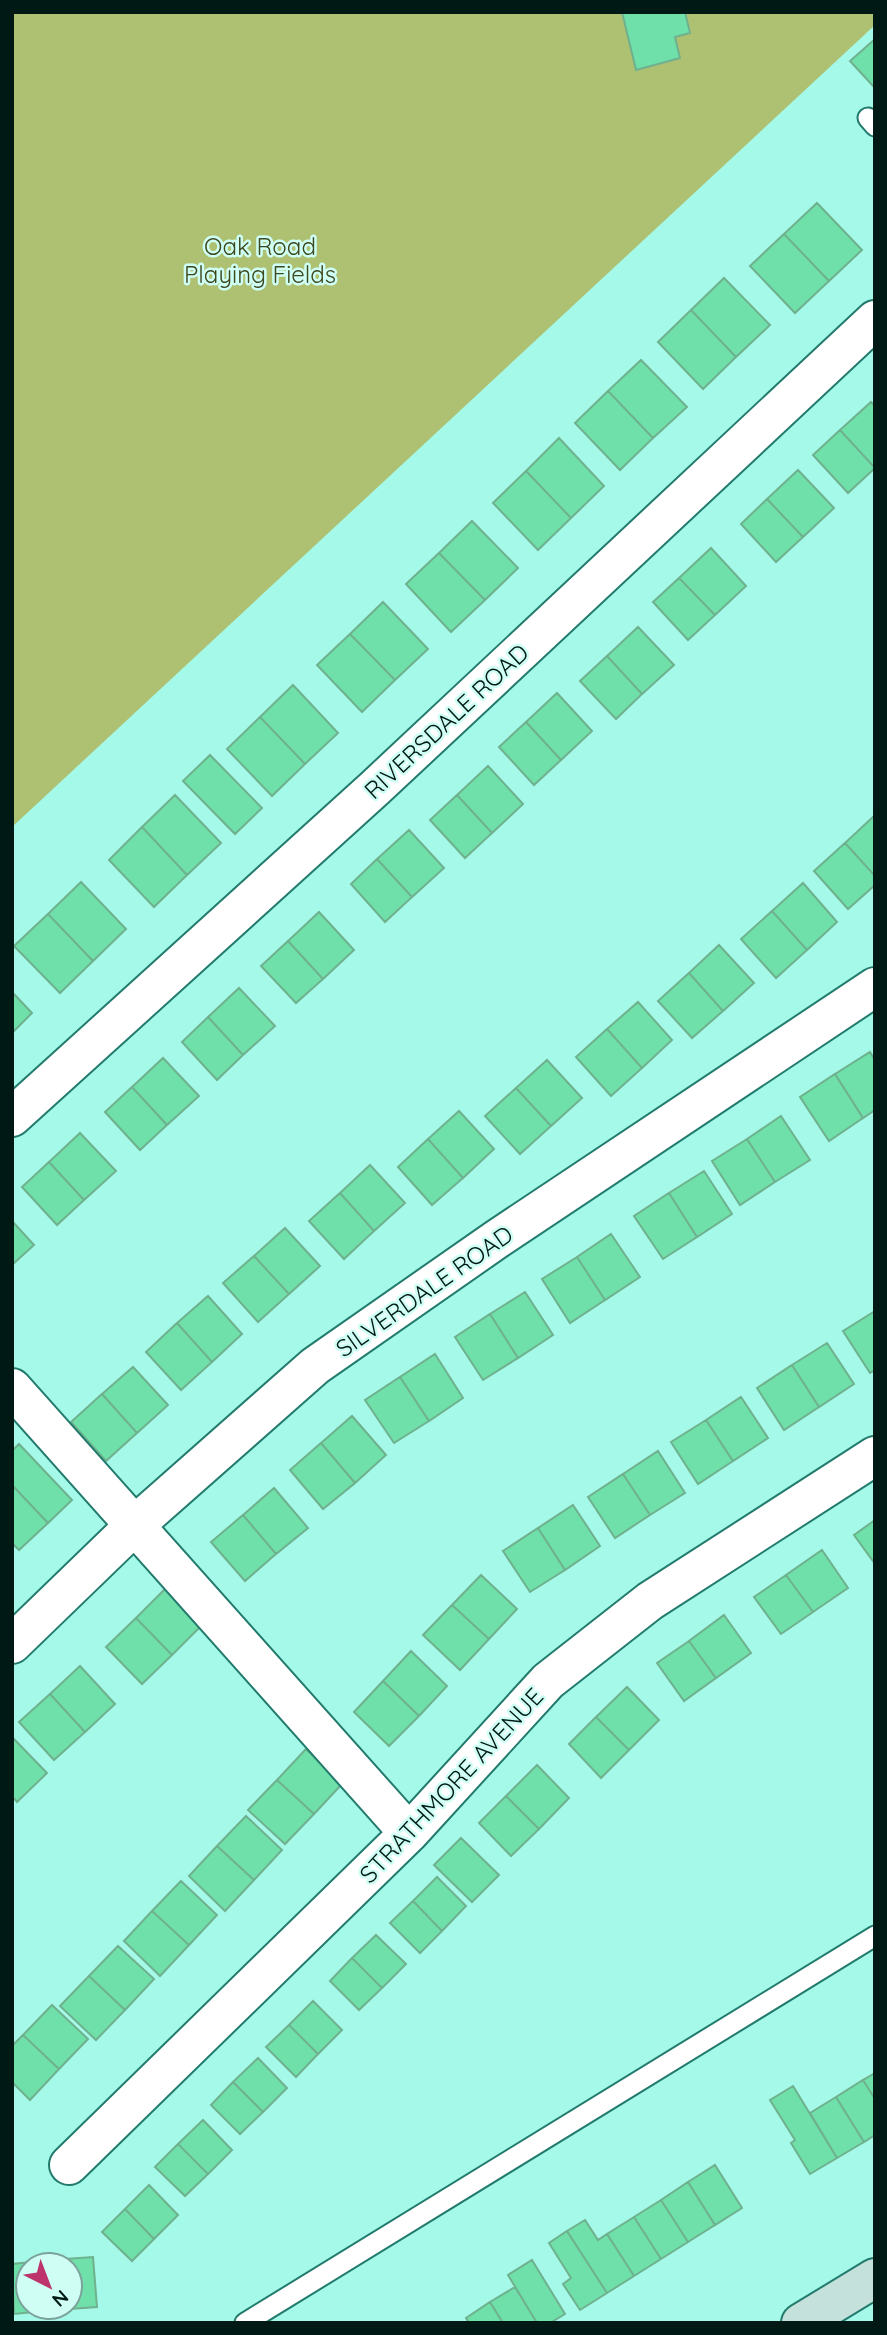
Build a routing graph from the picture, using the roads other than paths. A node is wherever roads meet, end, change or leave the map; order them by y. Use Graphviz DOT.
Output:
graph roads {
  1 [pos="875,320"];
  2 [pos="875,987"];
  3 [pos="12,1117"];
  4 [pos="12,1388"];
  5 [pos="875,1456"];
  6 [pos="135,1525"];
  7 [pos="12,1644"];
  8 [pos="409,1833"];
  9 [pos="875,1936"];
  10 [pos="69,2165"];
  11 [pos="875,2278"];
  12 [pos="245,2323"];
  13 [pos="801,2323"];
  1 -- 3 [label="street, RIVERSDALE ROAD"];
  2 -- 6 [label="street, SILVERDALE ROAD"];
  4 -- 6 [label="street"];
  5 -- 8 [label="street, STRATHMORE AVENUE"];
  6 -- 7 [label="street, SILVERDALE ROAD"];
  6 -- 8 [label="street"];
  8 -- 10 [label="street, STRATHMORE AVENUE"];
  9 -- 12 [label="lane"];
  11 -- 13 [label="street"];
}
